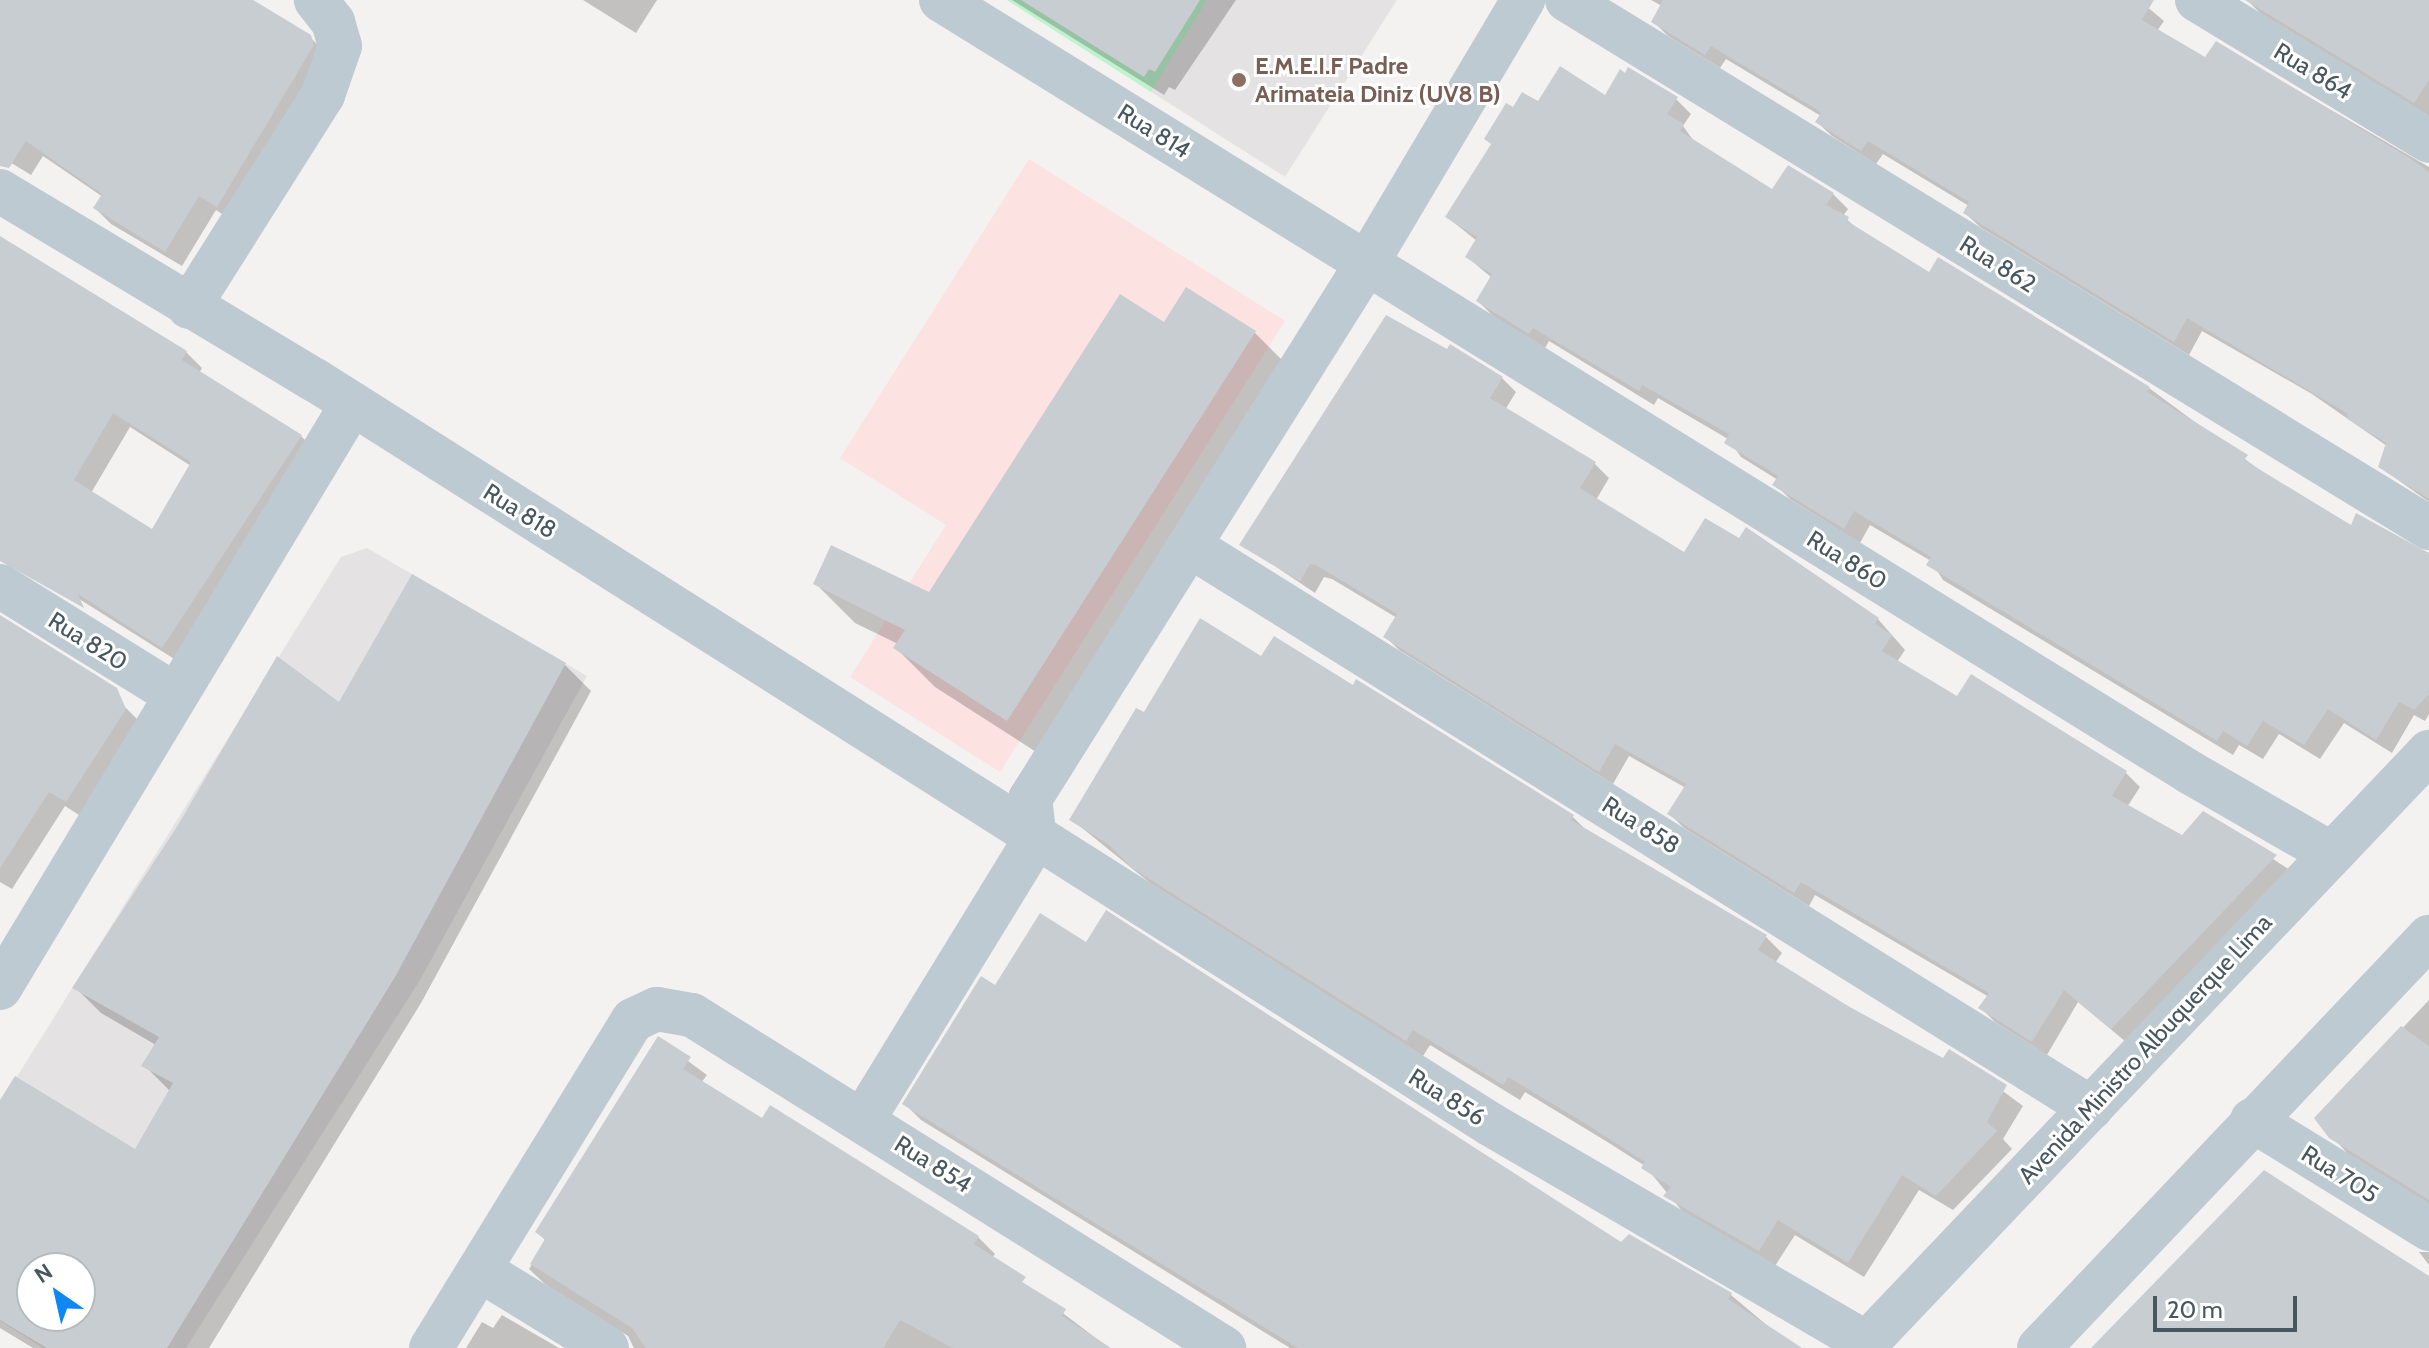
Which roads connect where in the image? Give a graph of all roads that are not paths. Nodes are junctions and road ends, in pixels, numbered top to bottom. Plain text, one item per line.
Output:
1 (316, 0) edge
2 (941, 0) edge
3 (1523, 0) edge
4 (1567, 0) edge
5 (2197, 0) edge
6 (2429, 141) edge
7 (0, 191) edge
8 (1367, 263) junction
9 (189, 307) junction
10 (352, 404) junction
11 (2429, 528) edge
12 (1190, 546) junction
13 (0, 586) edge
14 (176, 695) junction
15 (2429, 752) edge
16 (1035, 839) junction
17 (2330, 853) junction
18 (2429, 937) edge
19 (3, 977) edge
20 (2091, 1108) junction
21 (863, 1120) junction
22 (2252, 1120) junction
23 (2429, 1229) edge
24 (480, 1270) junction
25 (1864, 1345) edge
26 (431, 1348) edge
27 (607, 1348) edge
28 (1224, 1348) edge
29 (2039, 1348) edge

1 - 9 street
2 - 8 street, Rua 814
3 - 8 street
4 - 11 street, Rua 862
5 - 6 street, Rua 864
7 - 9 street, Rua 818
8 - 12 street
8 - 17 street, Rua 860
9 - 10 street, Rua 818
10 - 14 street
10 - 16 street, Rua 818
12 - 16 street
12 - 20 street, Rua 858
13 - 14 street, Rua 820
14 - 19 street
15 - 17 street, Avenida Ministro Albuquerque Lima
16 - 21 street
16 - 25 street, Rua 856
17 - 20 street, Avenida Ministro Albuquerque Lima
18 - 22 street
20 - 25 street, Avenida Ministro Albuquerque Lima
21 - 24 street, Rua 854
21 - 28 street, Rua 854
22 - 23 street, Rua 705
22 - 29 street
24 - 26 street
24 - 27 street

